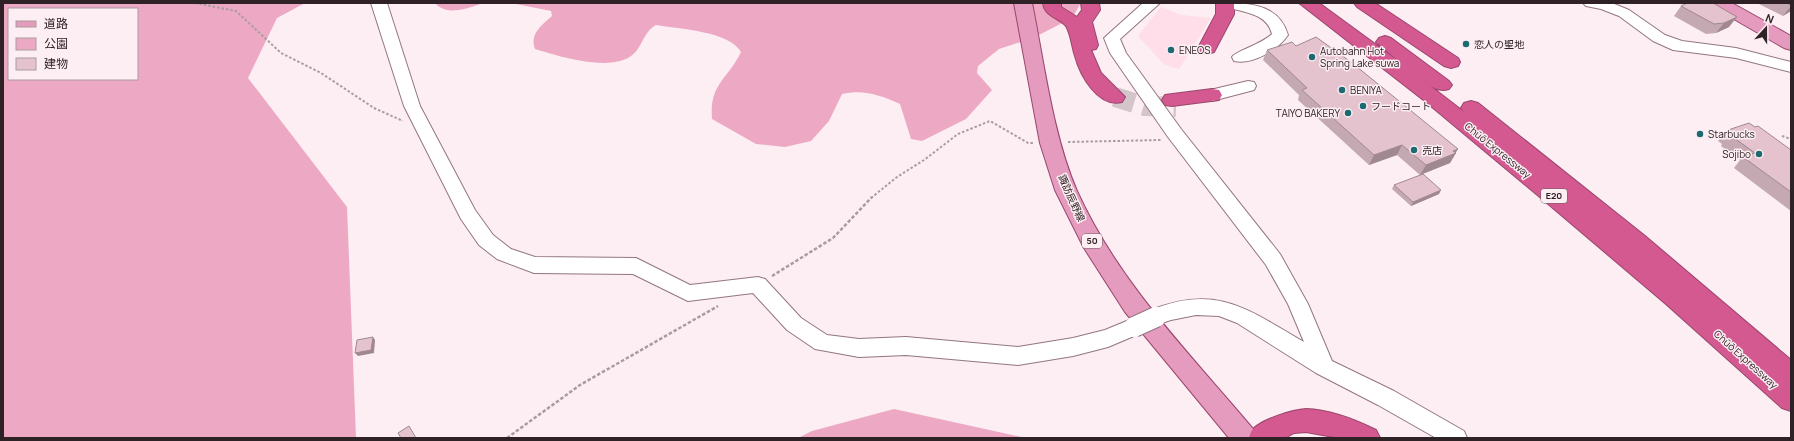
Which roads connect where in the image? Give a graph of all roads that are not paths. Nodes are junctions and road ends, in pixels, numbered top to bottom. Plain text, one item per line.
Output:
1 (379, 3) edge
2 (1023, 3) edge
3 (1152, 3) edge
4 (1308, 3) edge
5 (1333, 3) edge
6 (1363, 3) edge
7 (1591, 3) edge
8 (1719, 3) edge
9 (1230, 4) edge
10 (1089, 8) edge
11 (1057, 9) edge
12 (1791, 44) edge
13 (1207, 48) dead end
14 (1240, 57) dead end
15 (1451, 62) dead end
16 (1791, 66) edge
17 (1248, 86) dead end
18 (1212, 95) joint
19 (1174, 104) tunnel mouth
20 (1324, 367) junction
21 (1791, 375) edge
22 (1791, 400) edge
23 (1245, 438) edge
24 (1262, 438) edge
25 (1367, 438) edge
26 (1456, 438) edge

1 - 20 street, bridge
2 - 23 main road, 諏訪辰野線 / 50
3 - 20 street
4 - 22 highway, Chūō Expressway / E20
5 - 21 highway, Chūō Expressway / E20
6 - 15 highway
7 - 16 street
8 - 12 main road
9 - 13 highway
9 - 14 street
10 - 11 street
10 - 11 highway
17 - 18 street
18 - 19 highway
20 - 26 street
24 - 25 highway

